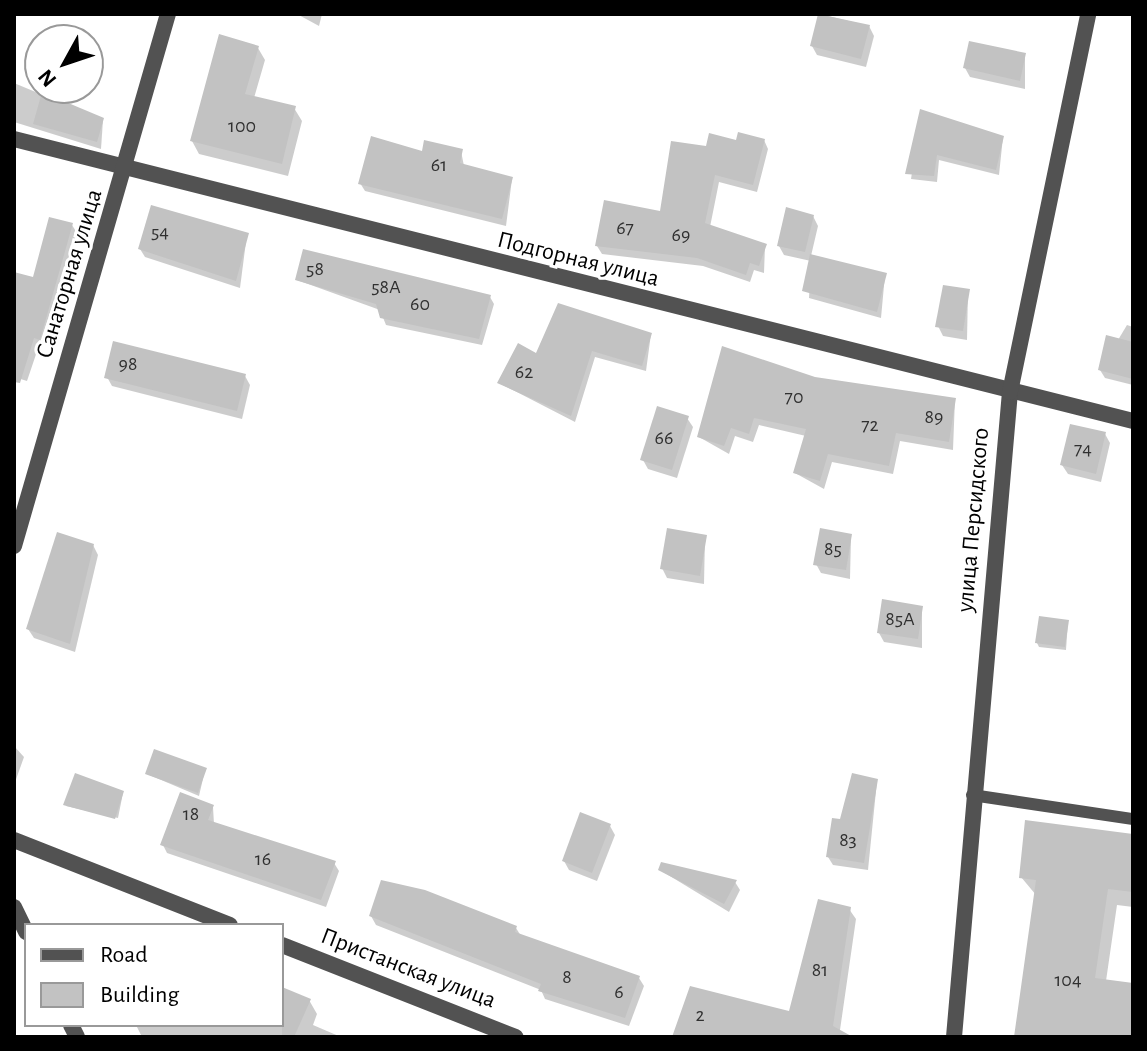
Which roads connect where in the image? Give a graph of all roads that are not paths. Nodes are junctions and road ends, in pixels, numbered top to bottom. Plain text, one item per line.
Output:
1 (168, 14) edge
2 (1088, 14) edge
3 (14, 139) edge
4 (126, 172) junction
5 (1010, 392) junction
6 (1133, 421) edge
7 (14, 546) edge
8 (972, 795) junction
9 (1133, 819) edge
10 (14, 840) edge
11 (14, 907) edge
12 (225, 923) edge
13 (24, 928) edge
14 (284, 946) edge
15 (516, 1037) edge
16 (954, 1037) edge

1 - 4 street, Санаторная улица
2 - 5 street, улица Персидского
3 - 4 street, Подгорная улица
4 - 5 street, Подгорная улица
4 - 7 street, Санаторная улица
5 - 6 street, Подгорная улица
5 - 8 street, улица Персидского
8 - 9 lane
8 - 16 street, улица Персидского
10 - 12 street
11 - 13 street
14 - 15 street, Пристанская улица

